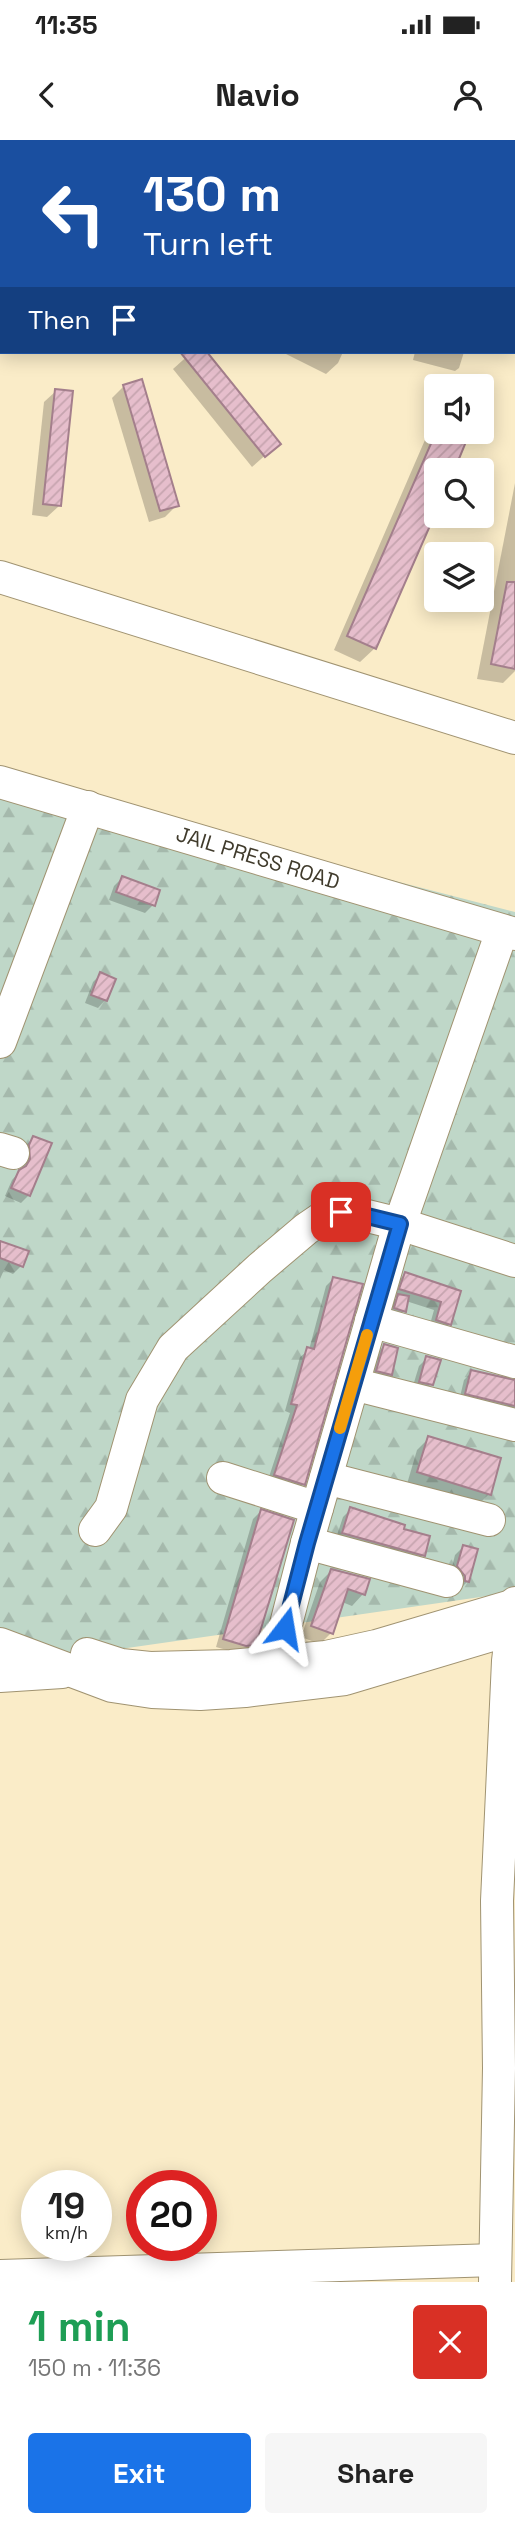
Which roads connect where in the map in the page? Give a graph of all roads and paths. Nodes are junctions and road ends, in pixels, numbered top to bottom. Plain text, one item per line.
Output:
1 (0, 577) edge
2 (515, 738) edge
3 (0, 782) edge
4 (88, 807) junction
5 (509, 933) edge
6 (0, 1042) edge
7 (400, 1224) junction
8 (515, 1261) edge
9 (372, 1321) junction
10 (515, 1362) edge
11 (353, 1384) junction
12 (515, 1425) edge
13 (223, 1478) dead end
14 (326, 1478) junction
15 (317, 1508) junction
16 (489, 1520) dead end
17 (94, 1530) dead end
18 (307, 1543) junction
19 (447, 1581) dead end
20 (514, 1614) edge
21 (0, 1622) edge
22 (285, 1628) dead end
23 (0, 1644) edge
24 (71, 1671) junction
25 (0, 1676) edge
26 (508, 1824) edge
27 (506, 1900) edge
28 (495, 2271) edge
29 (259, 2275) edge
30 (0, 2276) edge
31 (102, 2277) edge

1 - 2 street
3 - 4 street, JAIL PRESS ROAD
4 - 5 street, JAIL PRESS ROAD
4 - 6 street
5 - 7 street
7 - 8 street
7 - 9 street
7 - 17 street
9 - 10 street
9 - 11 street
11 - 12 street
11 - 14 street
13 - 15 street
14 - 15 street
14 - 16 street
15 - 18 street
18 - 19 street
18 - 22 street
20 - 21 street
20 - 24 street
20 - 26 street
23 - 24 street
24 - 25 street
26 - 27 street
27 - 28 street
28 - 29 street
29 - 31 street
30 - 31 street

